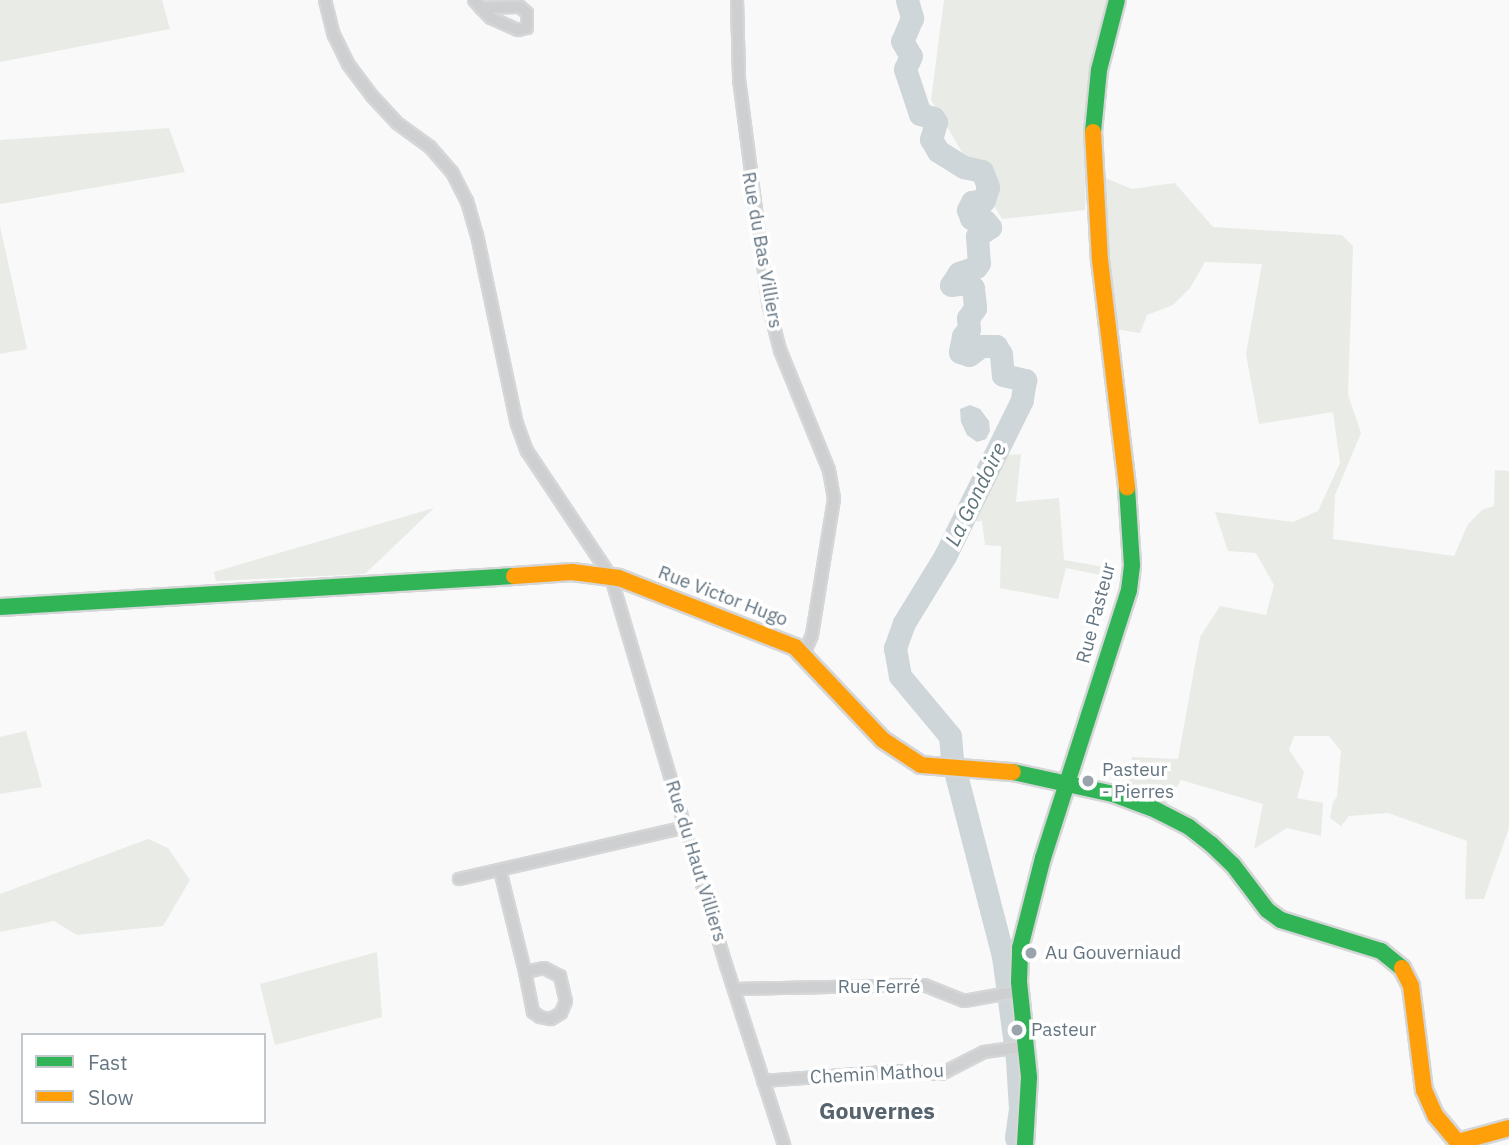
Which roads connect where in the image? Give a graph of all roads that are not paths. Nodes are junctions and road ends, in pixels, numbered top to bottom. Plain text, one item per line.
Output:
1 (325, 0) edge
2 (737, 0) edge
3 (1117, 0) edge
4 (611, 577) junction
5 (0, 607) edge
6 (804, 654) junction
7 (1066, 782) junction
8 (686, 827) junction
9 (500, 870) junction
10 (459, 879) dead end
11 (526, 972) junction
12 (734, 989) junction
13 (1012, 993) junction
14 (1019, 1047) junction
15 (764, 1082) junction
16 (1509, 1128) edge
17 (1458, 1144) edge
18 (783, 1145) edge
19 (1025, 1145) edge

1 - 4 street, Rue du Haut Villiers
2 - 6 street, Rue du Bas Villiers
3 - 7 street, Rue Pasteur
4 - 5 street, Rue Victor Hugo
4 - 6 street, Rue Victor Hugo
4 - 8 street, Rue du Haut Villiers
6 - 7 street, Rue Victor Hugo
7 - 13 street, Rue Pasteur
7 - 17 street, Rue Victor Hugo
8 - 9 street
8 - 12 street, Rue du Haut Villiers
9 - 10 street
9 - 11 street
11 - 11 street
12 - 13 street, Rue Ferré
12 - 15 street, Rue du Haut Villiers
13 - 14 street, Rue Pasteur
14 - 15 street, Chemin Mathou
14 - 19 street, Rue Pasteur
15 - 18 street, Rue du Haut Villiers
16 - 17 street

